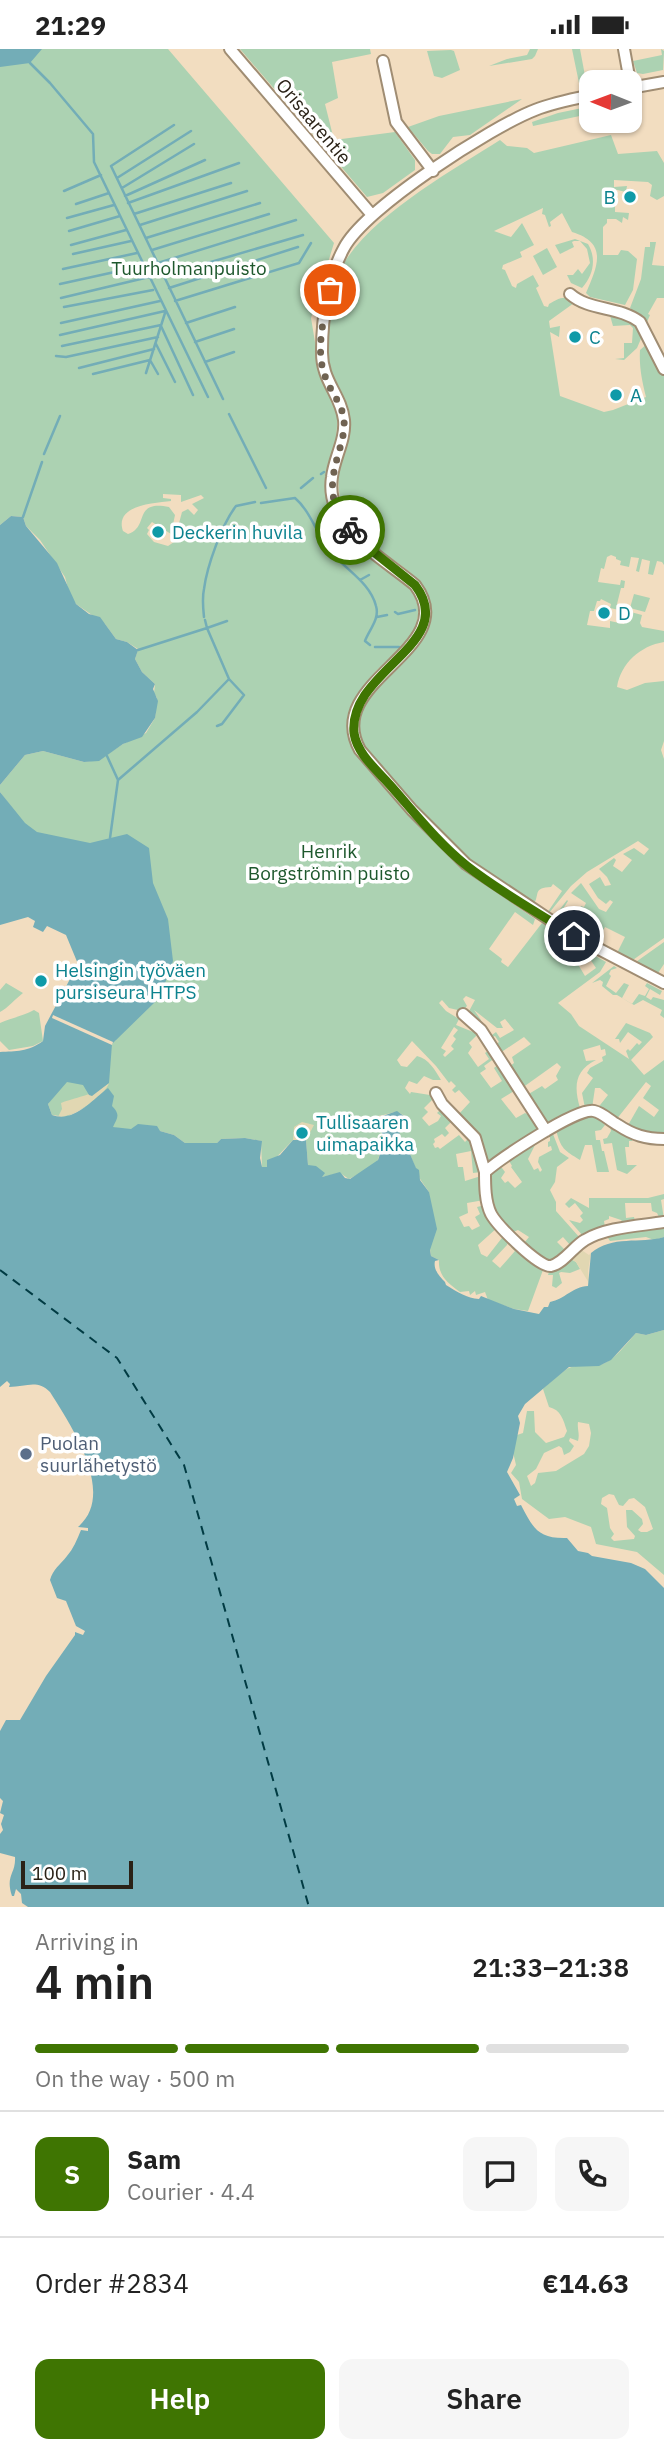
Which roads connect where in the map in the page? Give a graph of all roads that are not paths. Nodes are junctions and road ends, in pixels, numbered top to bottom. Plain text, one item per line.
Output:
1 (230, 49) edge
2 (624, 49) edge
3 (383, 61) dead end
4 (628, 70) edge
5 (664, 82) edge
6 (642, 86) edge
7 (579, 98) edge
8 (433, 171) junction
9 (372, 215) junction
10 (570, 294) dead end
11 (664, 369) edge
12 (664, 983) edge
13 (463, 1014) dead end
14 (436, 1093) dead end
15 (546, 1131) junction
16 (664, 1139) edge
17 (485, 1172) junction
18 (664, 1222) edge

1 - 9 street, Orisaarentie
2 - 4 street
3 - 8 street
5 - 6 street
7 - 8 street
8 - 9 street
9 - 12 street
10 - 11 street
13 - 15 street
14 - 17 street
15 - 16 street
15 - 17 street
17 - 18 street

